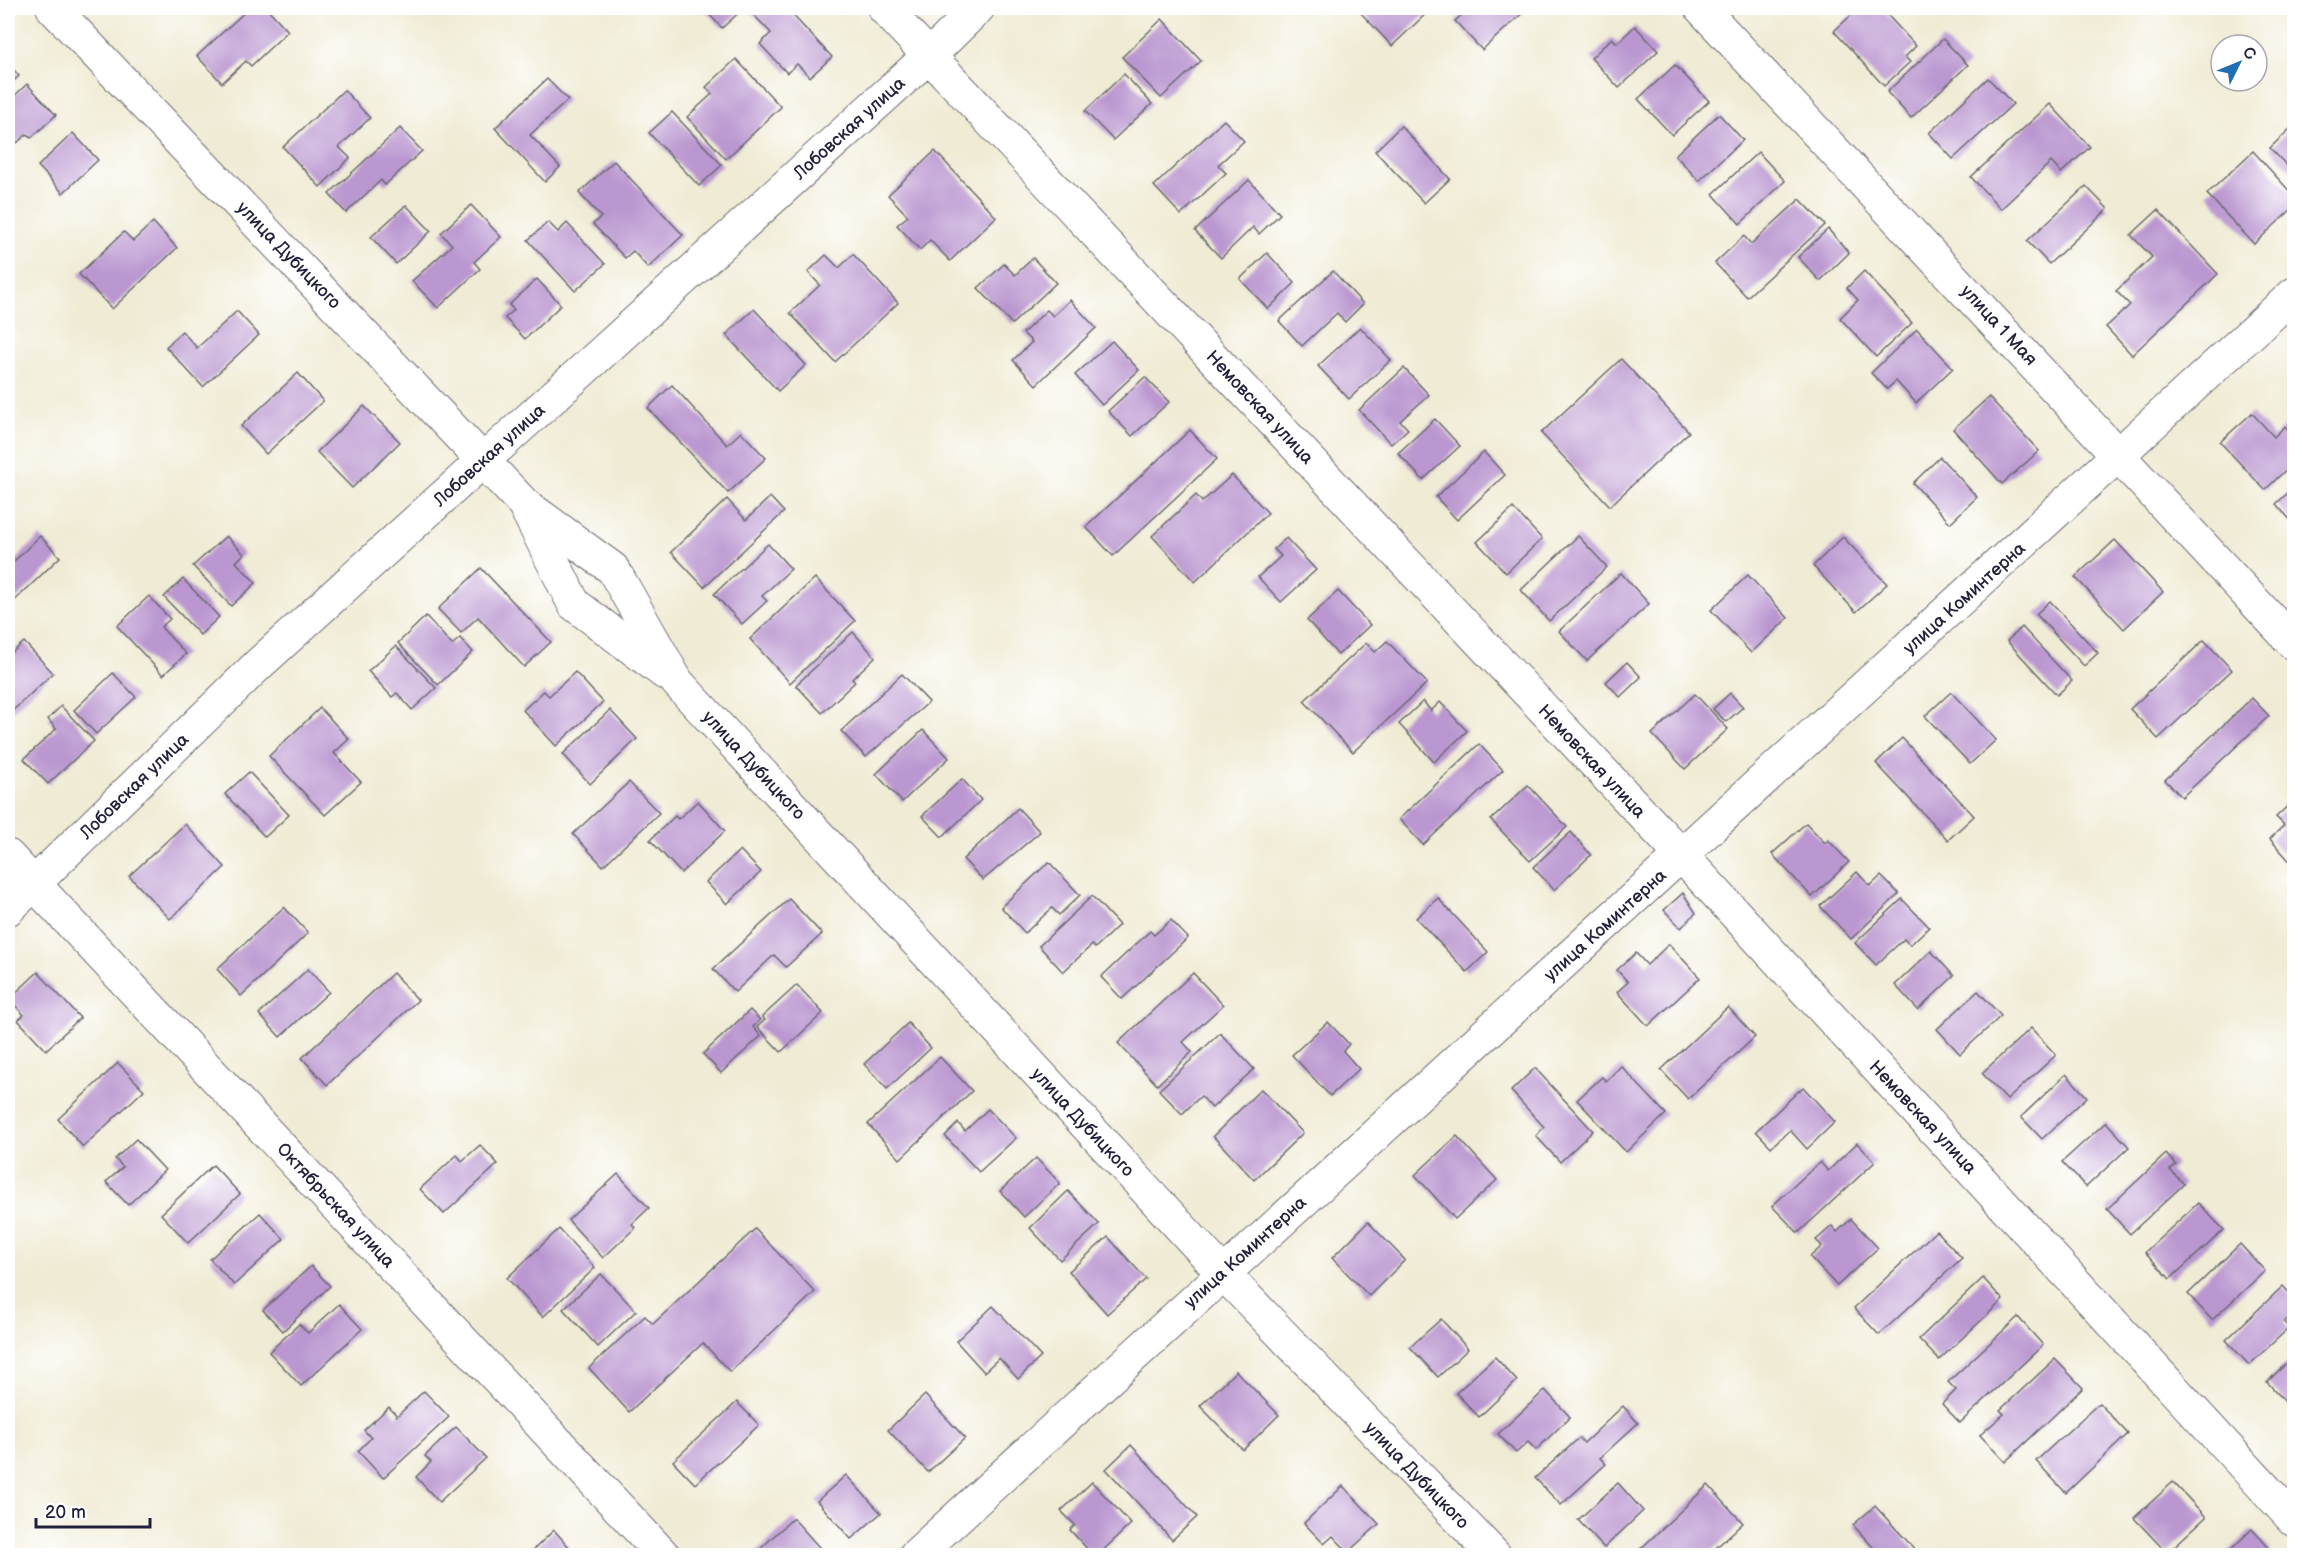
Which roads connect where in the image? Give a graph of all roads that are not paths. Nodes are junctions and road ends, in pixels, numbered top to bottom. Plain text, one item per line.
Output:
1 (53, 8) edge
2 (884, 8) edge
3 (978, 8) edge
4 (1701, 8) edge
5 (930, 55) junction
6 (2295, 294) edge
7 (2120, 455) junction
8 (484, 459) junction
9 (524, 504) junction
10 (2295, 644) edge
11 (677, 682) junction
12 (8, 856) edge
13 (1682, 856) junction
14 (35, 884) junction
15 (8, 909) edge
16 (1222, 1272) junction
17 (2295, 1520) edge
18 (664, 1556) edge
19 (915, 1556) edge
20 (1495, 1556) edge

1 - 8 street, улица Дубицкого
2 - 5 street, Немовская улица
3 - 5 street, Лобовская улица
4 - 7 street, улица 1 Мая
5 - 8 street, Лобовская улица
5 - 13 street, Немовская улица
6 - 7 street, улица Коминтерна
7 - 10 street, улица 1 Мая
7 - 13 street, улица Коминтерна
8 - 9 street, улица Дубицкого
8 - 14 street, Лобовская улица
9 - 11 street, улица Дубицкого
9 - 11 street, улица Дубицкого
11 - 16 street, улица Дубицкого
12 - 14 street, Октябрьская улица
13 - 16 street, улица Коминтерна
13 - 17 street, Немовская улица
14 - 15 street, Лобовская улица
14 - 18 street, Октябрьская улица
16 - 19 street, улица Коминтерна
16 - 20 street, улица Дубицкого

